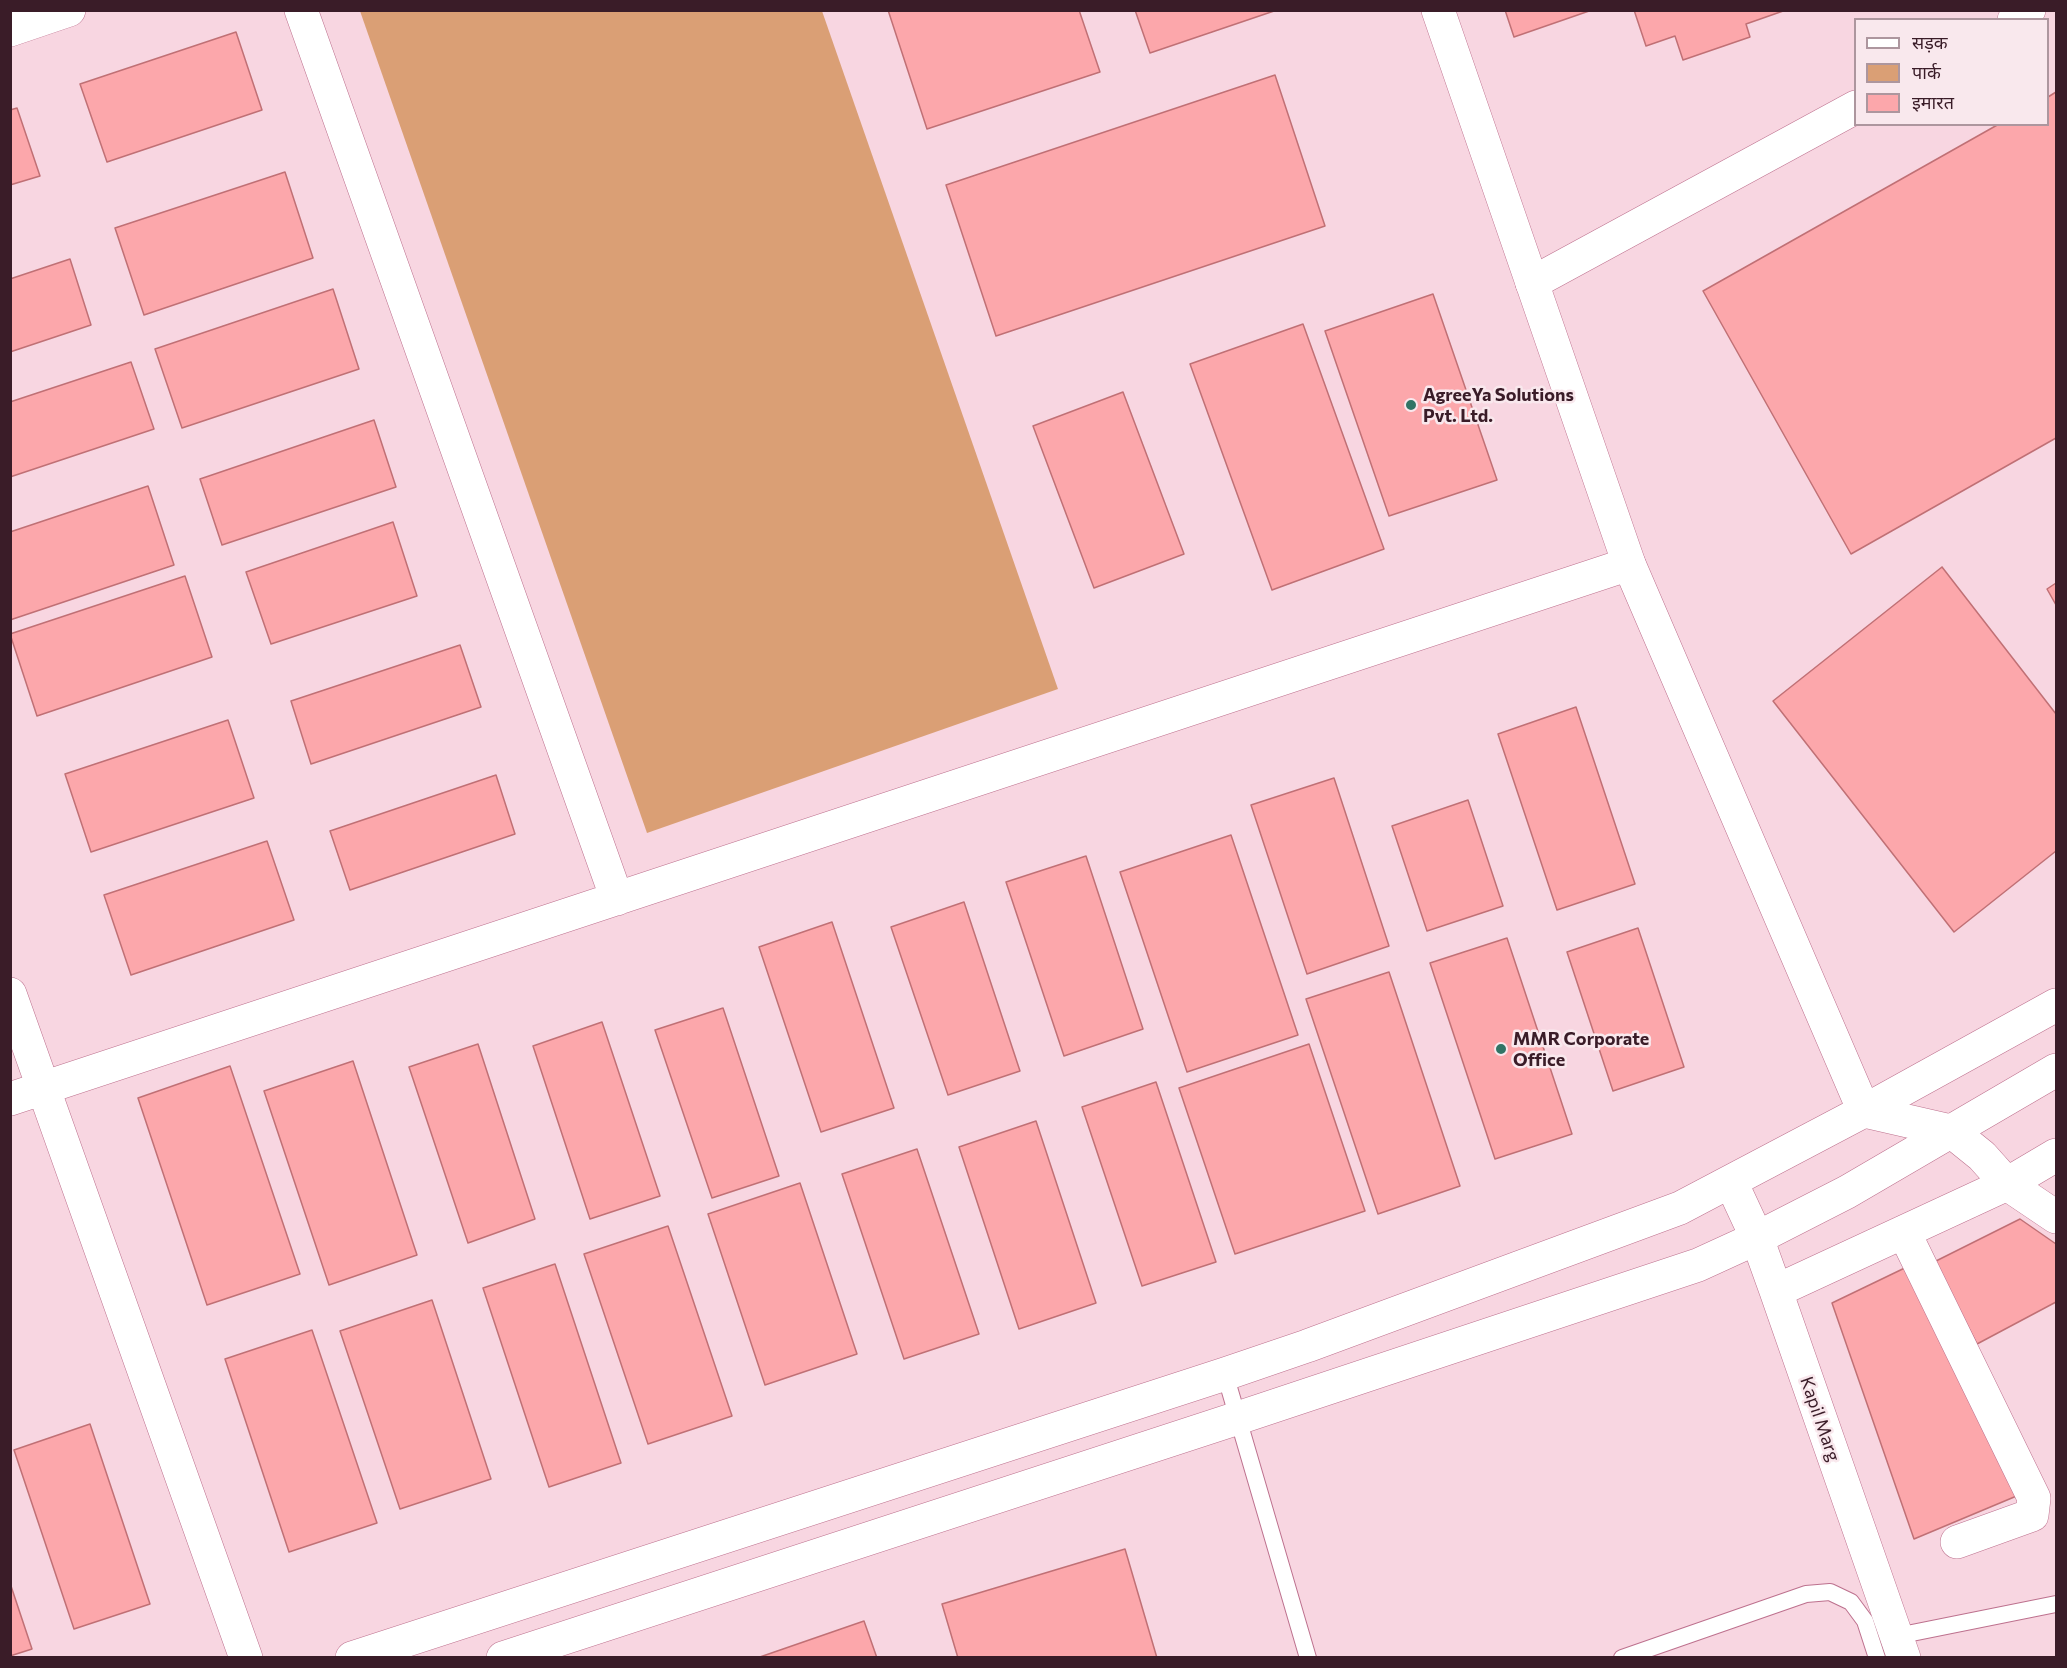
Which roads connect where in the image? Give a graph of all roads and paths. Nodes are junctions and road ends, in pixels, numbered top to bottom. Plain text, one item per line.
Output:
1 (69, 10) edge
2 (301, 10) edge
3 (1438, 10) edge
4 (10, 30) edge
5 (1854, 108) edge
6 (1532, 283) junction
7 (1629, 564) junction
8 (617, 899) junction
9 (10, 994) edge
10 (2056, 1005) edge
11 (2056, 1070) edge
12 (44, 1088) junction
13 (10, 1100) edge
14 (1864, 1111) junction
15 (1951, 1131) junction
16 (2056, 1155) edge
17 (1731, 1182) junction
18 (2007, 1184) junction
19 (2056, 1217) edge
20 (1904, 1232) junction
21 (1757, 1238) junction
22 (1776, 1291) junction
23 (1226, 1374) junction
24 (1238, 1418) junction
25 (1957, 1542) dead end
26 (2056, 1604) edge
27 (1892, 1650) edge
28 (246, 1658) edge
29 (352, 1658) edge
30 (503, 1658) edge
31 (1308, 1658) edge
32 (1622, 1658) edge

1 - 4 street
2 - 8 street
3 - 6 street
5 - 6 street
6 - 7 street
7 - 8 street
7 - 14 street
8 - 12 street
9 - 12 street
10 - 14 street
11 - 15 street
12 - 13 street
12 - 28 street
14 - 15 street
14 - 17 street
15 - 18 street
15 - 21 street
16 - 18 street
17 - 21 street, Kapil Marg
17 - 23 street
18 - 19 street
18 - 20 street
20 - 22 street
20 - 25 street
21 - 22 street, Kapil Marg
21 - 24 street
22 - 27 street, Kapil Marg
23 - 24 lane
23 - 29 street
24 - 30 street
24 - 31 lane
26 - 27 lane
27 - 32 lane

